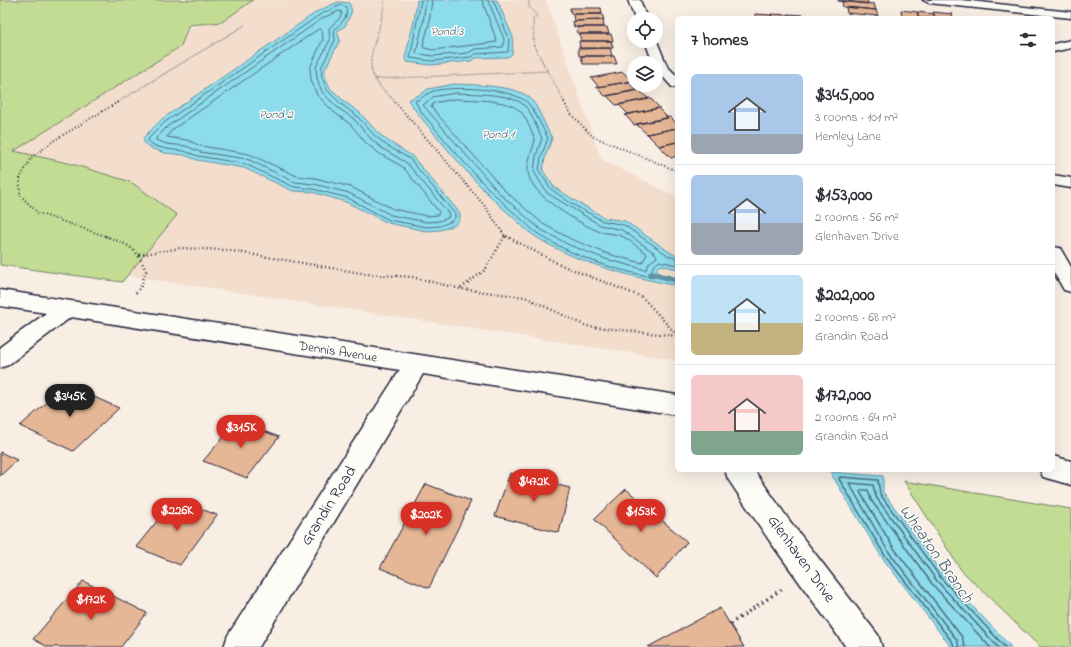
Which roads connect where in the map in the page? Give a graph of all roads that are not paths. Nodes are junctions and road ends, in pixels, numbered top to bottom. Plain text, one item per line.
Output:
1 (634, 0) edge
2 (929, 0) edge
3 (639, 12) edge
4 (1071, 15) edge
5 (1071, 44) edge
6 (654, 48) edge
7 (1055, 48) edge
8 (675, 82) edge
9 (1055, 180) edge
10 (1071, 183) edge
11 (1055, 258) edge
12 (1064, 282) edge
13 (0, 298) edge
14 (67, 309) junction
15 (0, 359) edge
16 (417, 364) junction
17 (675, 405) edge
18 (1055, 459) edge
19 (1071, 459) edge
20 (1055, 469) edge
21 (739, 472) edge
22 (1071, 474) edge
23 (240, 647) edge
24 (866, 647) edge

1 - 3 street
2 - 4 street
5 - 7 street
6 - 8 street
9 - 10 street
11 - 12 street
13 - 14 street, Dennis Avenue
14 - 15 street
14 - 16 street, Dennis Avenue
16 - 17 street, Dennis Avenue
16 - 23 street, Grandin Road
18 - 19 street
20 - 22 street
21 - 24 street, Glenhaven Drive

